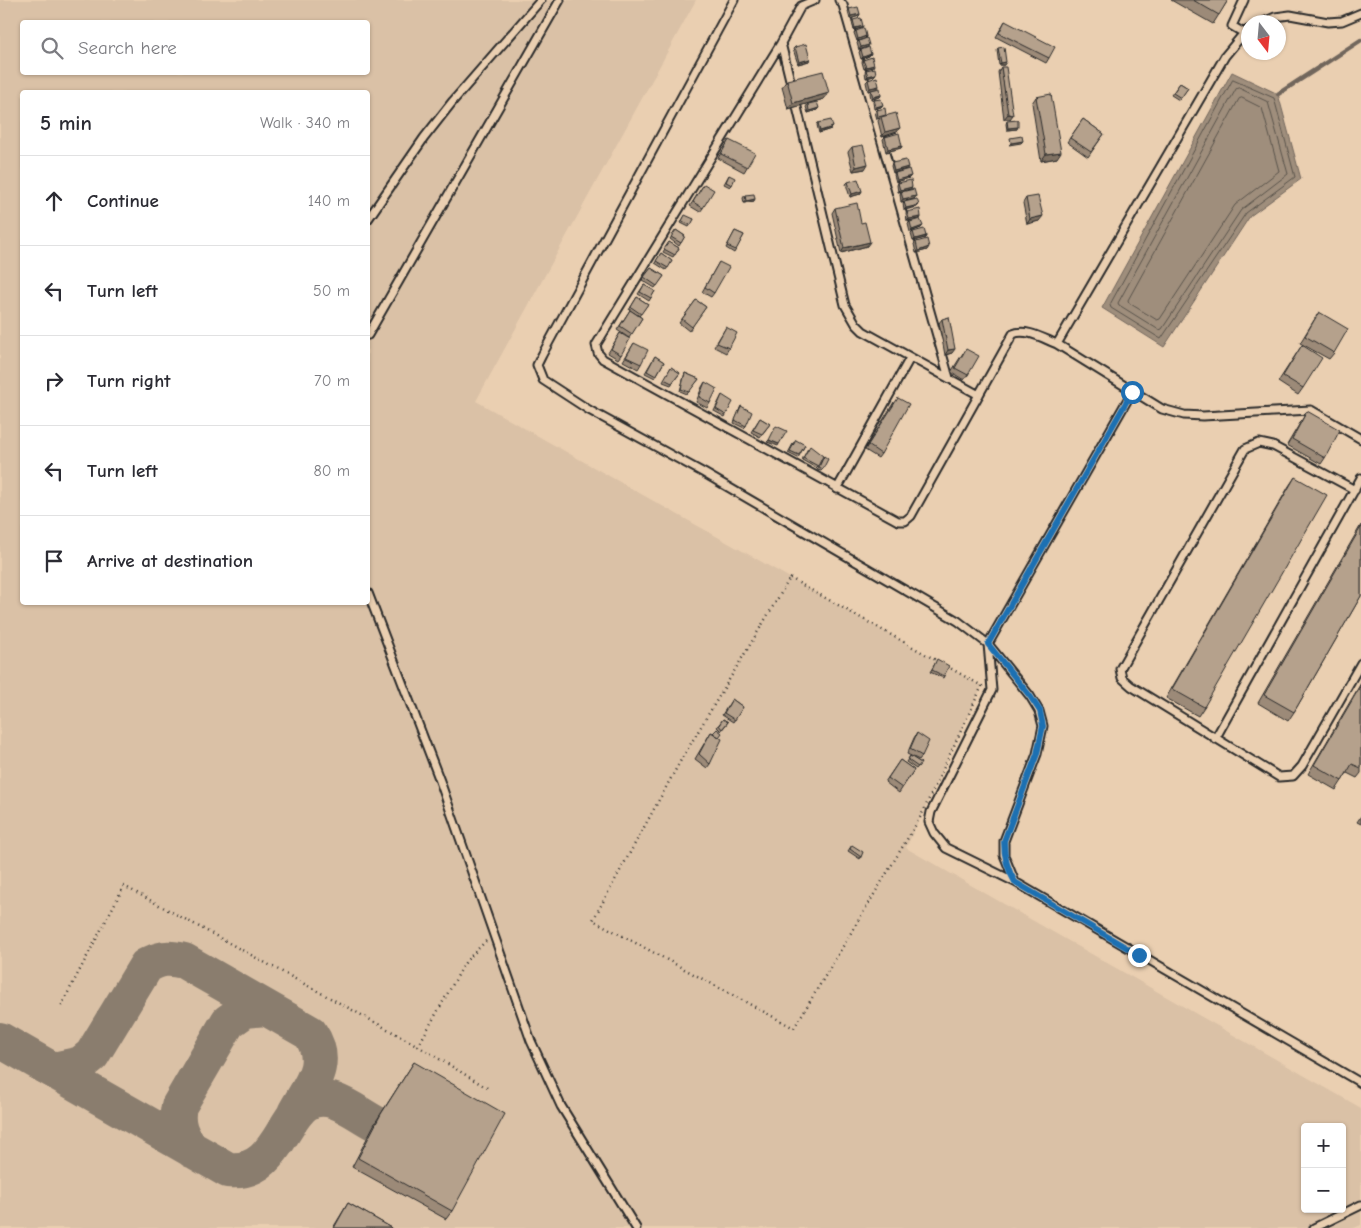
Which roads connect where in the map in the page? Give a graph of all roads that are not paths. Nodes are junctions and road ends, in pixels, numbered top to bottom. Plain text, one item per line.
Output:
1 (541, 0) edge
2 (560, 0) edge
3 (734, 0) edge
4 (815, 0) edge
5 (839, 0) edge
6 (1244, 0) edge
7 (1361, 13) edge
8 (1286, 16) edge
9 (1241, 29) edge
10 (1241, 37) edge
11 (781, 43) junction
12 (370, 216) edge
13 (370, 332) edge
14 (1057, 344) junction
15 (910, 358) junction
16 (949, 378) junction
17 (1132, 392) junction
18 (980, 395) junction
19 (1361, 439) edge
20 (1361, 478) edge
21 (837, 489) junction
22 (1355, 490) junction
23 (370, 598) edge
24 (988, 644) junction
25 (1361, 663) edge
26 (1215, 739) junction
27 (1015, 882) junction
28 (1361, 1083) edge
29 (1361, 1205) edge
30 (636, 1228) edge
31 (1314, 1228) edge

1 - 12 lane
2 - 13 lane
3 - 24 lane
4 - 11 lane
5 - 16 lane
6 - 9 lane
7 - 8 lane
10 - 14 lane
11 - 15 lane
11 - 21 lane
14 - 17 lane
14 - 18 lane
15 - 16 lane
15 - 21 lane
16 - 18 lane
17 - 19 lane
17 - 24 lane
18 - 21 lane
20 - 22 lane
22 - 26 lane
22 - 26 lane
23 - 30 lane
24 - 27 lane
24 - 27 lane
25 - 26 lane
27 - 28 lane
29 - 31 lane

